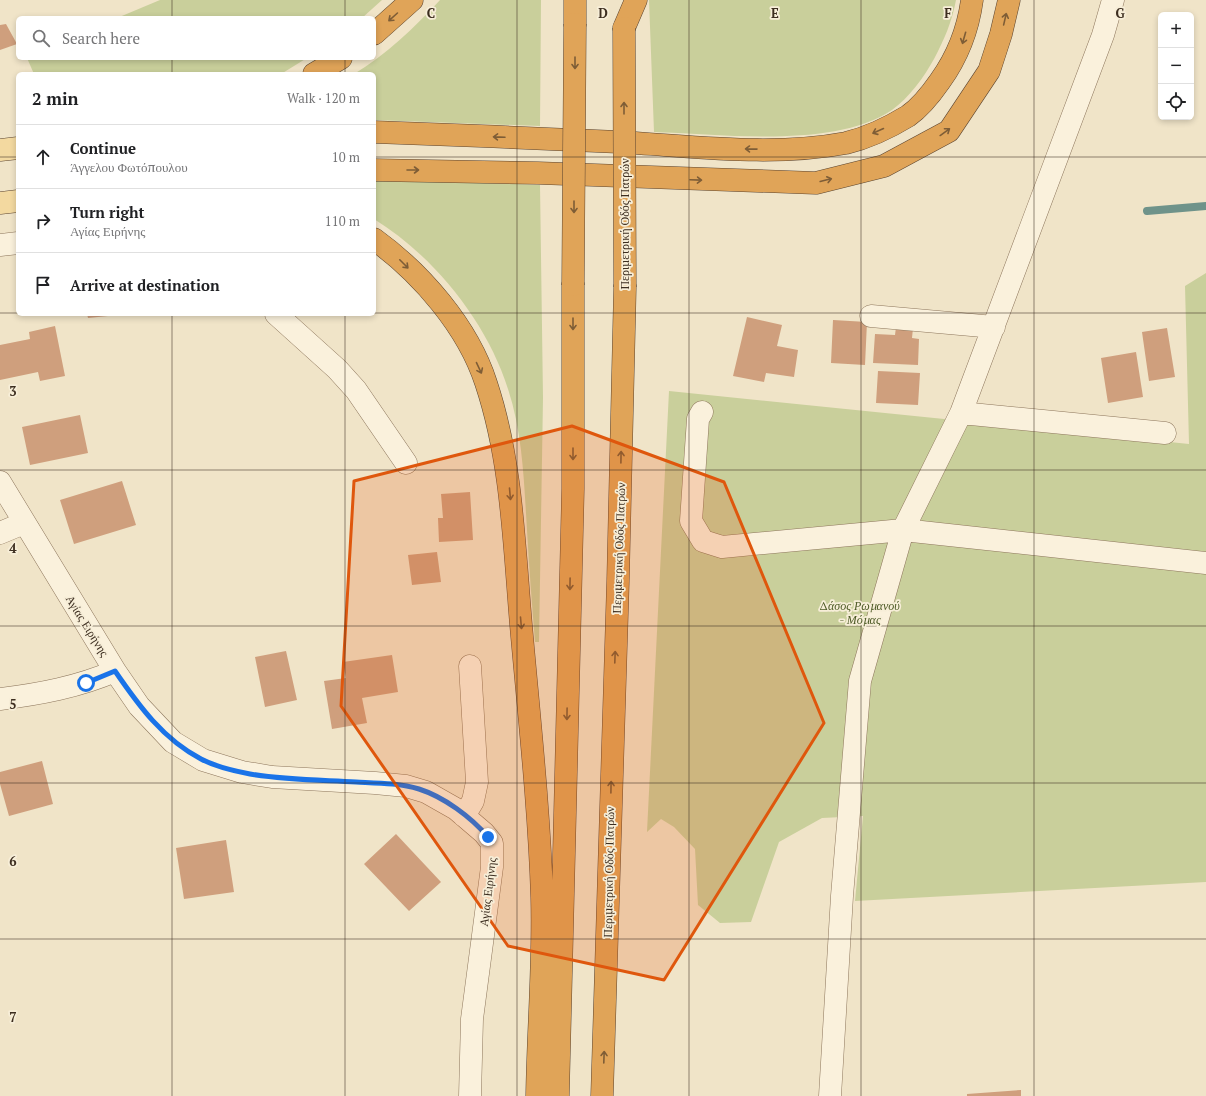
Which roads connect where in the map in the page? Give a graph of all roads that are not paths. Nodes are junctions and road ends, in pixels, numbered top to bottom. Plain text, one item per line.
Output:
1 (412, 0) edge
2 (575, 0) edge
3 (624, 0) edge
4 (636, 0) edge
5 (972, 0) edge
6 (1009, 0) edge
7 (1113, 0) edge
8 (624, 28) junction
9 (376, 32) edge
10 (338, 60) edge
11 (317, 72) edge
12 (376, 132) edge
13 (16, 148) edge
14 (0, 150) edge
15 (376, 170) edge
16 (16, 201) edge
17 (0, 203) edge
18 (376, 240) edge
19 (16, 243) edge
20 (0, 245) edge
21 (278, 316) edge
22 (870, 316) dead end
23 (994, 327) junction
24 (702, 412) dead end
25 (961, 413) junction
26 (1165, 433) dead end
27 (406, 463) dead end
28 (0, 482) edge
29 (24, 523) junction
30 (903, 530) junction
31 (0, 533) edge
32 (1206, 563) edge
33 (470, 666) dead end
34 (115, 671) junction
35 (0, 699) edge
36 (464, 816) junction
37 (470, 1096) edge
38 (537, 1096) edge
39 (558, 1096) edge
40 (602, 1096) edge
41 (830, 1096) edge

1 -> 9 highway
2 -> 39 highway, bridge
3 - 8 highway, Περιμετρική Οδός Πατρών
4 - 8 highway
5 -> 12 highway
15 -> 6 highway
7 - 23 street
40 -> 8 highway, Περιμετρική Οδός Πατρών, bridge
10 - 11 highway
13 - 14 main road
16 - 17 main road
18 -> 38 highway
19 - 20 street
21 - 27 street
22 - 23 street
23 - 25 street
24 - 30 street
25 - 26 street
25 - 30 street
28 - 29 street, Αγίας Ειρήνης
29 - 31 street
29 - 34 street, Αγίας Ειρήνης
30 - 32 street
30 - 41 street
33 - 36 street
34 - 35 street
34 - 36 street, Αγίας Ειρήνης
36 - 37 street, Αγίας Ειρήνης

